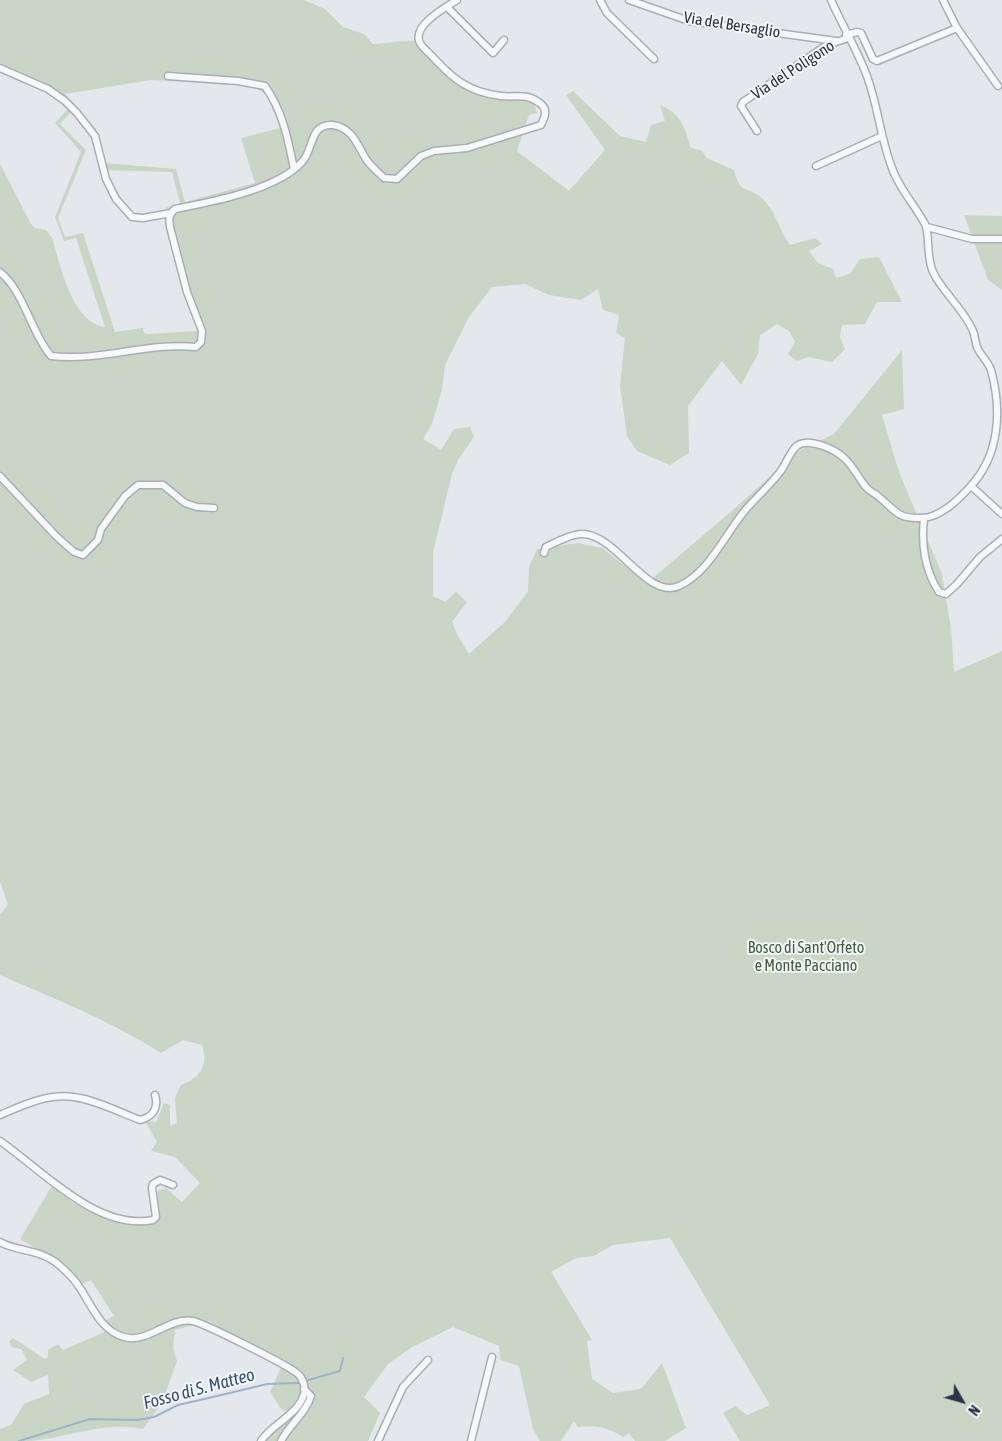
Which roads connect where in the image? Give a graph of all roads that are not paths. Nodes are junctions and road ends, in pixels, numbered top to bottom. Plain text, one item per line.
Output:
1 (457, 0) edge
2 (600, 0) edge
3 (629, 0) edge
4 (831, 0) edge
5 (943, 0) edge
6 (446, 7) junction
7 (957, 28) junction
8 (847, 37) junction
9 (504, 40) dead end
10 (836, 40) junction
11 (654, 59) dead end
12 (0, 68) edge
13 (168, 76) dead end
14 (998, 86) dead end
15 (757, 130) dead end
16 (882, 136) junction
17 (816, 166) dead end
18 (294, 169) junction
19 (171, 213) junction
20 (927, 227) junction
21 (1002, 239) edge
22 (0, 272) edge
23 (0, 476) edge
24 (971, 486) junction
25 (214, 508) dead end
26 (1002, 514) edge
27 (924, 518) junction
28 (1002, 539) edge
29 (544, 553) dead end
30 (155, 1095) dead end
31 (0, 1115) edge
32 (0, 1141) edge
33 (173, 1185) dead end
34 (0, 1242) edge
35 (492, 1357) dead end
36 (428, 1360) dead end
37 (304, 1389) junction
38 (261, 1441) edge
39 (281, 1441) edge
40 (378, 1441) edge
41 (471, 1441) edge

1 - 6 street
2 - 11 street
3 - 10 street, Via del Bersaglio
4 - 8 street
5 - 7 street
6 - 9 street
6 - 18 street
7 - 8 street
7 - 14 street
8 - 10 street, Via del Poligono
8 - 16 street
10 - 15 street, Via del Poligono
12 - 19 street
13 - 18 street
16 - 17 street
16 - 20 street
18 - 19 street
19 - 22 street
20 - 21 street
20 - 24 street
23 - 25 street
24 - 26 street
24 - 27 street
27 - 28 street
27 - 29 street
30 - 31 street
32 - 33 street
34 - 37 street
35 - 41 street
36 - 40 street
37 - 38 street
37 - 39 street

